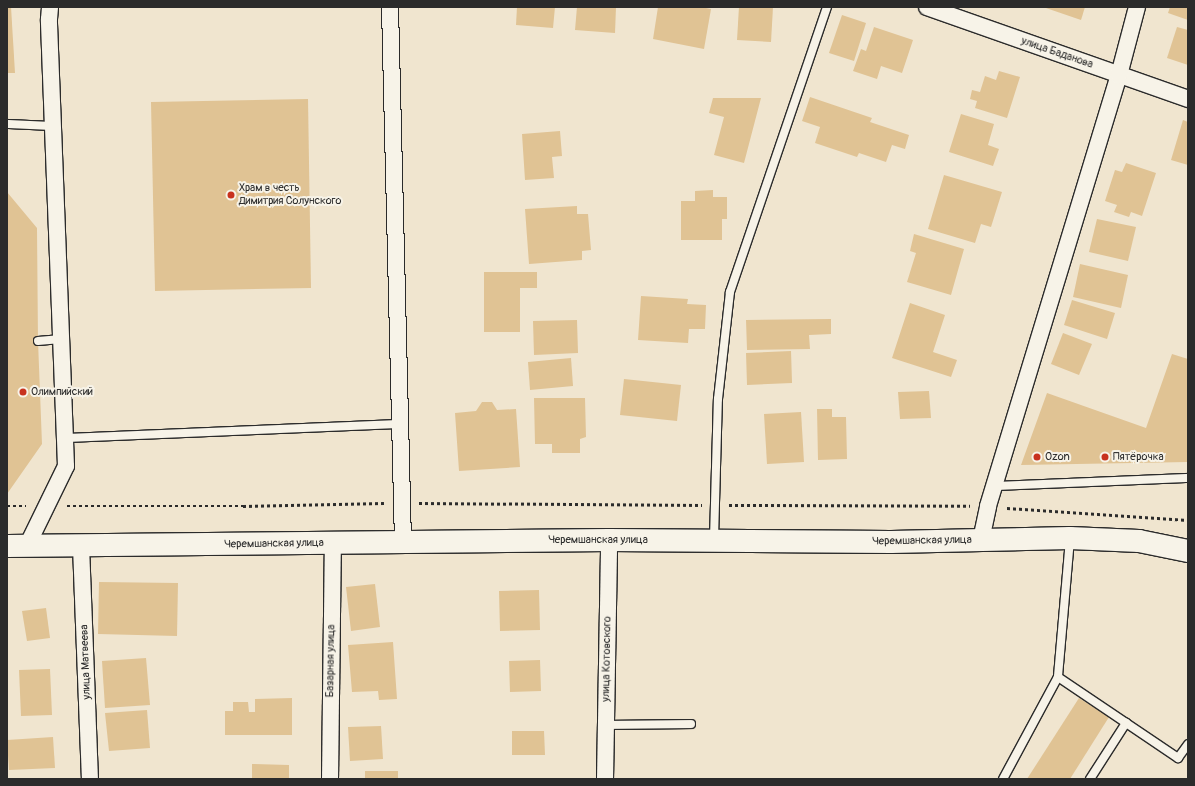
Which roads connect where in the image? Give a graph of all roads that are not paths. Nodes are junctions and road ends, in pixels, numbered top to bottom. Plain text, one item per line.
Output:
1 (50, 7) edge
2 (390, 7) edge
3 (827, 7) edge
4 (927, 7) edge
5 (1137, 7) edge
6 (1119, 75) junction
7 (1188, 99) edge
8 (7, 124) edge
9 (53, 126) junction
10 (61, 339) junction
11 (38, 341) dead end
12 (400, 424) junction
13 (65, 438) junction
14 (1188, 478) edge
15 (994, 486) junction
16 (1070, 538) junction
17 (609, 540) junction
18 (714, 540) junction
19 (981, 540) junction
20 (403, 542) junction
21 (333, 543) junction
22 (17, 546) edge
23 (81, 546) junction
24 (1188, 551) edge
25 (1058, 677) junction
26 (1126, 723) junction
27 (691, 724) dead end
28 (606, 725) junction
29 (1188, 744) edge
30 (90, 779) edge
31 (330, 779) edge
32 (605, 779) edge
33 (1003, 779) edge
34 (1090, 779) edge

1 - 9 street
2 - 12 street
3 - 18 lane
4 - 6 street, улица Баданова
5 - 6 street
6 - 7 street, улица Баданова
6 - 15 street
8 - 9 lane
9 - 10 street
10 - 11 lane
10 - 13 street
12 - 13 lane
12 - 20 street
13 - 22 street
14 - 15 lane
15 - 19 street
16 - 19 main road, Черемшанская улица
16 - 24 main road, Черемшанская улица
16 - 25 lane
17 - 18 main road, Черемшанская улица
17 - 20 main road, Черемшанская улица
17 - 28 street, улица Котовского
18 - 19 main road, Черемшанская улица
20 - 21 main road, Черемшанская улица
21 - 23 main road, Черемшанская улица
21 - 31 street, Базарная улица
22 - 23 main road, Черемшанская улица
23 - 30 street, улица Матвеева
25 - 26 lane
25 - 33 lane
26 - 29 lane
26 - 34 lane
27 - 28 lane
28 - 32 street, улица Котовского

